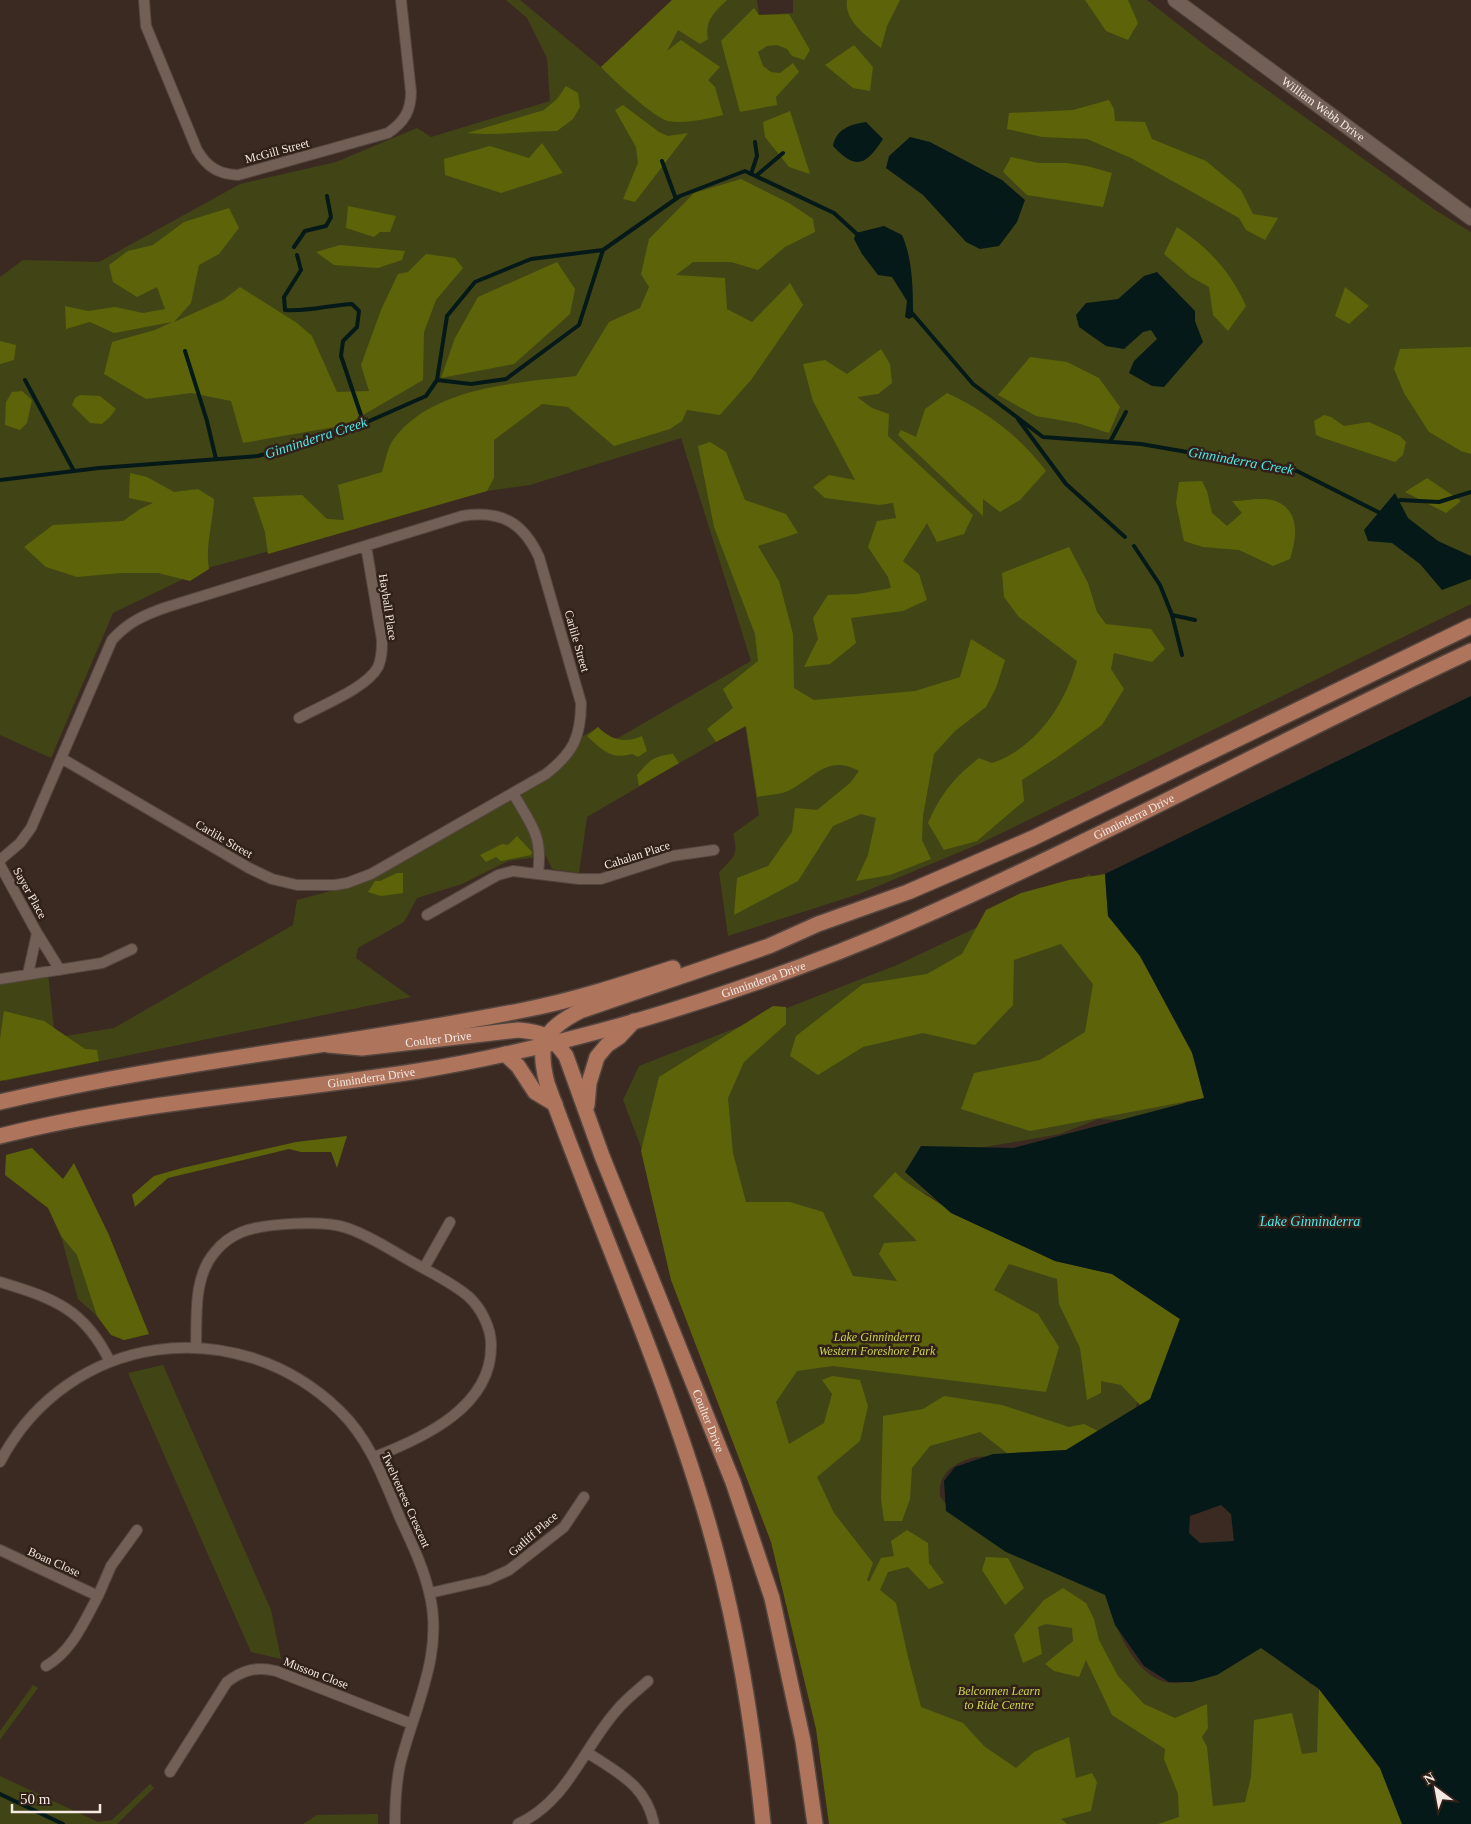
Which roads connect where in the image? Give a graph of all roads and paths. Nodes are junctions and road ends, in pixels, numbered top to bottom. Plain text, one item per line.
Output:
1 (144, 0) edge
2 (401, 0) edge
3 (1175, 0) edge
4 (1471, 218) edge
5 (366, 546) junction
6 (1471, 626) edge
7 (1471, 651) edge
8 (299, 718) dead end
9 (61, 758) junction
10 (514, 793) junction
11 (714, 850) dead end
12 (0, 860) edge
13 (0, 865) edge
14 (538, 873) junction
15 (427, 915) dead end
16 (818, 924) junction
17 (37, 933) junction
18 (132, 949) dead end
19 (60, 970) junction
20 (28, 974) junction
21 (0, 978) edge
22 (634, 1021) junction
23 (550, 1038) junction
24 (328, 1045) junction
25 (505, 1054) junction
26 (0, 1102) edge
27 (555, 1104) junction
28 (587, 1112) junction
29 (0, 1136) edge
30 (450, 1222) dead end
31 (424, 1268) junction
32 (0, 1282) edge
33 (196, 1347) junction
34 (110, 1362) junction
35 (3, 1449) edge
36 (374, 1457) junction
37 (0, 1462) edge
38 (584, 1496) dead end
39 (137, 1530) dead end
40 (0, 1550) edge
41 (430, 1593) junction
42 (98, 1596) junction
43 (46, 1666) dead end
44 (648, 1681) dead end
45 (412, 1724) junction
46 (588, 1753) junction
47 (170, 1772) dead end
48 (395, 1824) edge
49 (518, 1824) edge
50 (654, 1824) edge
51 (763, 1824) edge
52 (815, 1824) edge

1 - 2 street, McGill Street
3 - 4 main road, William Webb Drive
5 - 8 street, Hayball Place
5 - 9 street, Carlile Street
5 - 10 street, Carlile Street
6 - 16 main road, Ginninderra Drive
7 - 22 main road, Ginninderra Drive
9 - 10 street, Carlile Street
9 - 12 street, Carlile Street
10 - 14 street
11 - 14 street, Cahalan Place
13 - 17 street, Sayer Place
14 - 15 street, Cahalan Place
16 - 23 main road, Ginninderra Drive
16 - 24 main road, Ginninderra Drive
17 - 19 street, Sayer Place
17 - 20 street, Sayer Place
18 - 19 street
19 - 20 street
20 - 21 street
22 - 23 main road, Ginninderra Drive
22 - 28 main road
23 - 24 main road, Coulter Drive
23 - 25 main road, Ginninderra Drive
23 - 27 main road
23 - 28 main road, Coulter Drive
24 - 26 main road, Ginninderra Drive
25 - 27 main road
25 - 29 main road, Ginninderra Drive
27 - 51 main road
28 - 52 main road, Coulter Drive
30 - 31 street
31 - 33 street
31 - 36 street
32 - 34 street
33 - 34 street, Twelvetrees Crescent
33 - 36 street, Twelvetrees Crescent
34 - 35 street, Twelvetrees Crescent
35 - 37 street, Twelvetrees Crescent
36 - 41 street, Twelvetrees Crescent
38 - 41 street, Gatliff Place
39 - 42 street
40 - 42 street, Boan Close
41 - 45 street, Twelvetrees Crescent
42 - 43 street
44 - 46 street
45 - 47 street, Musson Close
45 - 48 street, Twelvetrees Crescent
46 - 49 street
46 - 50 street

